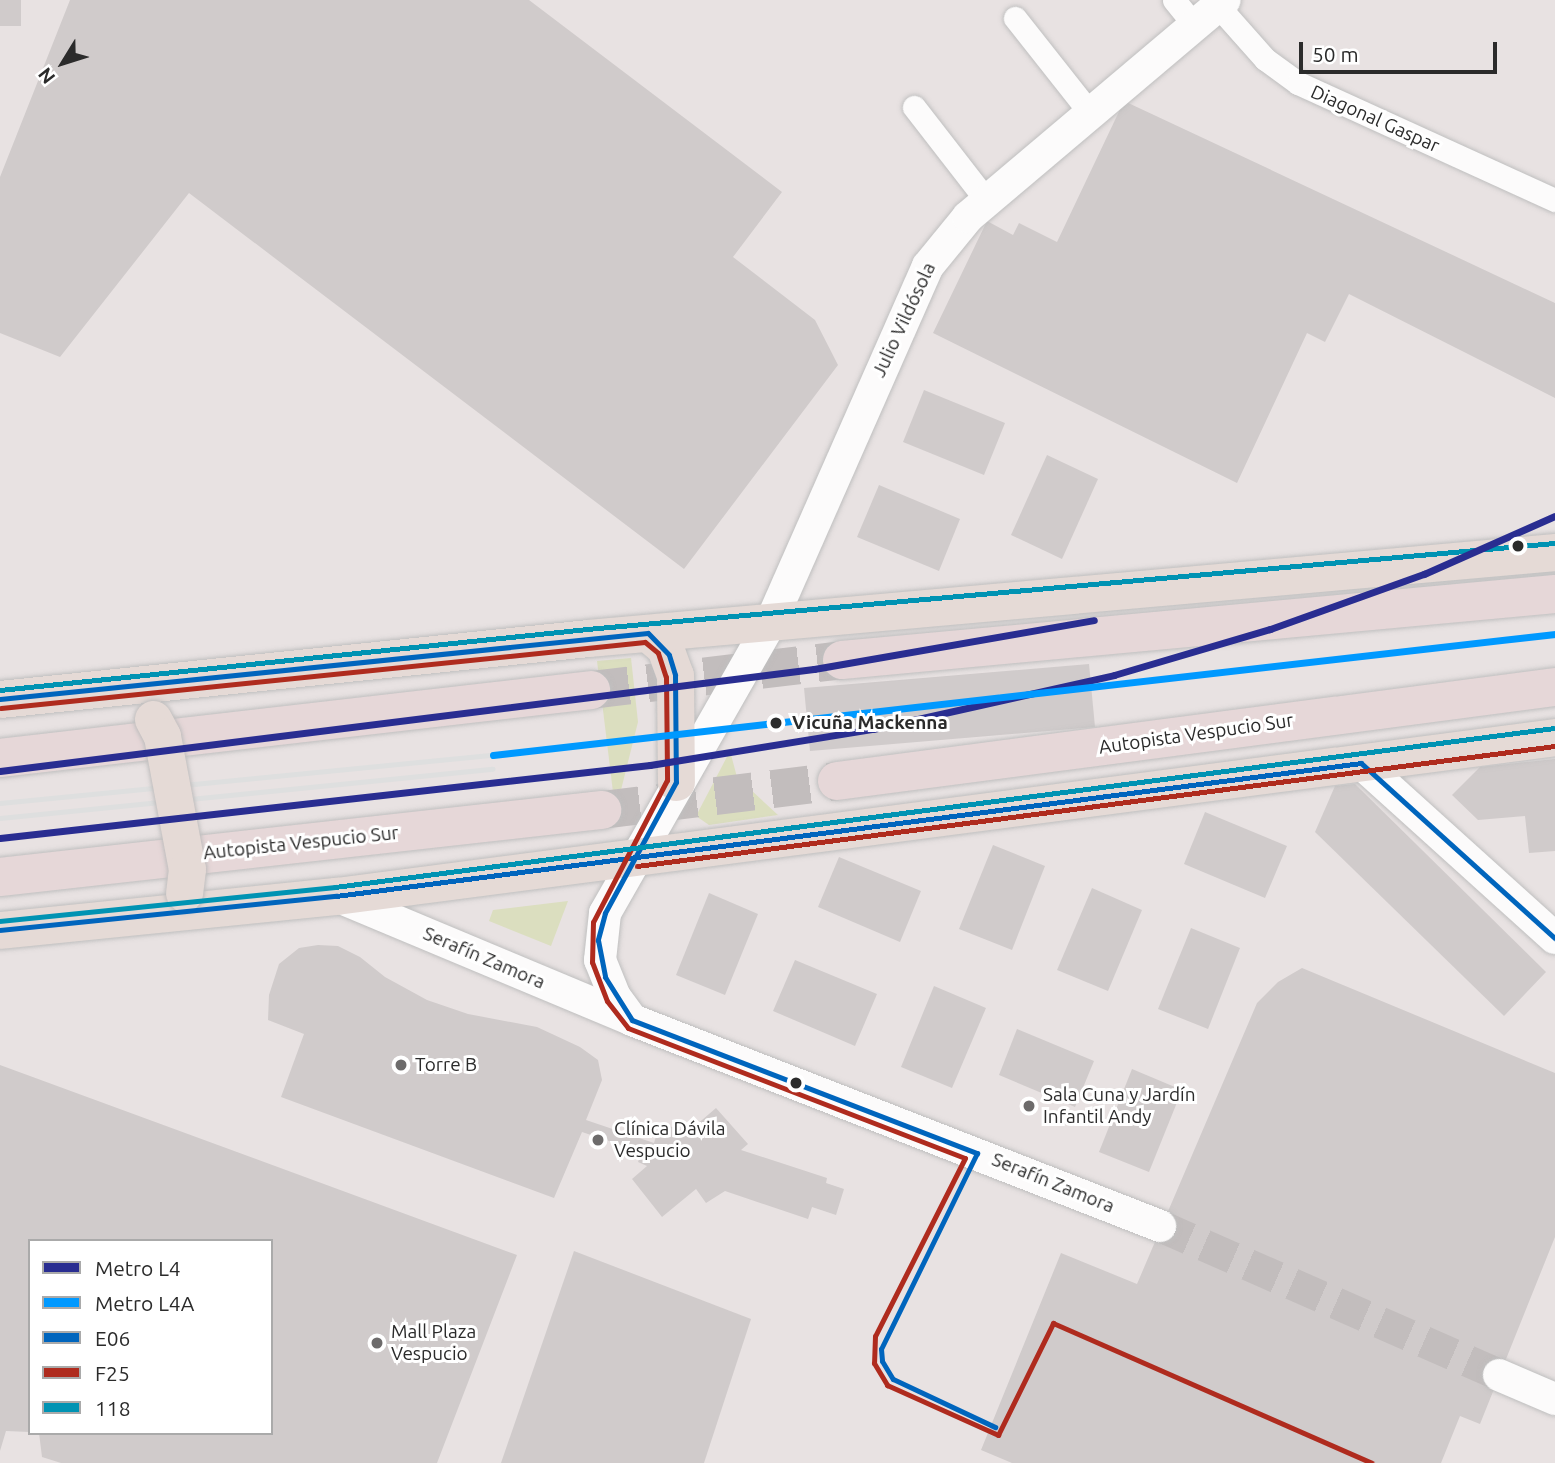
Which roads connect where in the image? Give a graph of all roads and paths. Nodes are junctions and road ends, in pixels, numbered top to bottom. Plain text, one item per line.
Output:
1 (1174, 0) edge
2 (1212, 10) edge
3 (1015, 18) dead end
4 (914, 107) dead end
5 (1090, 113) junction
6 (1555, 200) edge
7 (987, 201) junction
8 (1555, 552) edge
9 (1555, 594) edge
10 (770, 624) junction
11 (648, 633) junction
12 (842, 660) tunnel mouth
13 (113, 686) junction
14 (1555, 687) edge
15 (591, 690) tunnel mouth
16 (0, 699) edge
17 (1555, 737) edge
18 (0, 758) edge
19 (1361, 763) junction
20 (837, 781) tunnel mouth
21 (676, 782) junction
22 (602, 810) tunnel mouth
23 (636, 857) junction
24 (0, 877) edge
25 (336, 896) junction
26 (181, 904) junction
27 (0, 930) edge
28 (1555, 938) edge
29 (632, 1020) junction
30 (1160, 1226) tunnel mouth
31 (1499, 1375) tunnel mouth
32 (1555, 1399) edge

1 - 2 street, Diagonal Gaspar
2 - 5 street, Julio Vildósola
2 - 6 street, Diagonal Gaspar
3 - 5 street
4 - 7 street
5 - 7 street, Julio Vildósola
7 - 10 street, Julio Vildósola
8 - 10 main road
9 - 12 highway
10 - 11 main road
10 - 21 street
11 - 13 main road
11 - 21 main road
13 - 16 main road
13 - 26 main road, bridge
14 - 20 highway, Autopista Vespucio Sur
15 - 18 highway
17 - 19 main road
19 - 23 main road
19 - 28 street
21 - 23 street
22 - 24 highway, Autopista Vespucio Sur
23 - 25 main road
23 - 29 street
25 - 26 main road
25 - 29 street, Serafín Zamora
26 - 27 main road
29 - 30 street, Serafín Zamora
31 - 32 street

